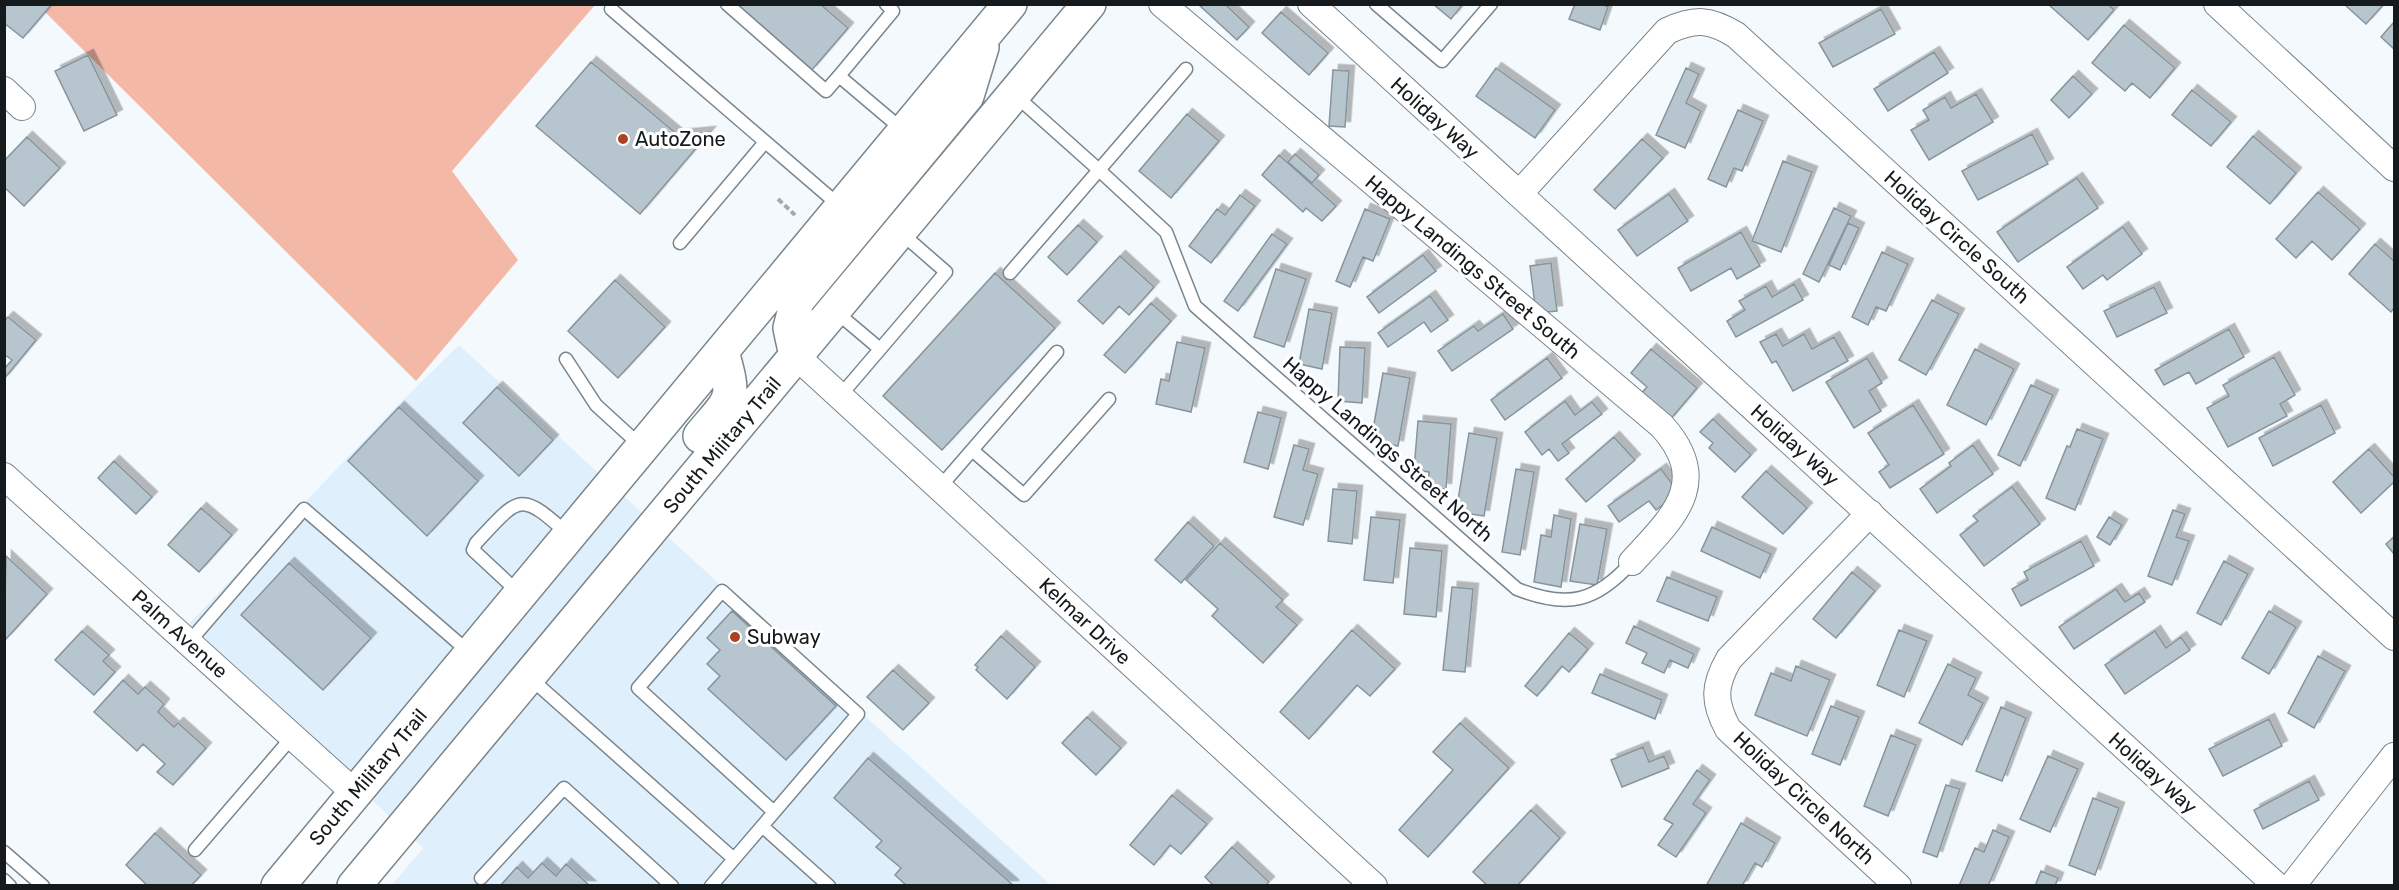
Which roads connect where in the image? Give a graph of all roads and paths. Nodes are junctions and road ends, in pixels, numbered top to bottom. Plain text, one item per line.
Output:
1 (727, 4) edge
2 (1010, 4) edge
3 (1089, 4) edge
4 (1162, 4) edge
5 (1311, 4) edge
6 (1376, 4) edge
7 (1491, 4) edge
8 (2217, 4) edge
9 (892, 7) edge
10 (610, 9) dead end
11 (986, 33) junction
12 (1186, 69) dead end
13 (839, 76) junction
14 (1014, 95) junction
15 (905, 132) junction
16 (765, 142) junction
17 (2394, 168) edge
18 (1099, 170) junction
19 (1519, 194) junction
20 (777, 199) dead end
21 (842, 208) junction
22 (795, 215) dead end
23 (900, 232) junction
24 (680, 243) dead end
25 (1010, 273) dead end
26 (834, 310) junction
27 (880, 349) junction
28 (723, 351) junction
29 (1057, 352) dead end
30 (796, 356) junction
31 (566, 359) dead end
32 (840, 396) junction
33 (1109, 399) dead end
34 (643, 448) junction
35 (972, 450) junction
36 (4, 476) edge
37 (940, 487) junction
38 (1870, 513) junction
39 (570, 535) junction
40 (1632, 562) joint
41 (521, 595) junction
42 (2394, 637) edge
43 (189, 642) junction
44 (471, 654) junction
45 (529, 676) junction
46 (293, 736) junction
47 (2394, 756) edge
48 (355, 793) junction
49 (774, 812) junction
50 (762, 826) junction
51 (195, 850) dead end
52 (4, 852) edge
53 (734, 859) junction
54 (481, 878) dead end
55 (4, 880) edge
56 (10, 885) edge
57 (42, 885) edge
58 (278, 885) edge
59 (354, 885) edge
60 (672, 885) edge
61 (711, 885) edge
62 (829, 885) edge
63 (1374, 885) edge
64 (1898, 885) edge
65 (2277, 885) edge
66 (2292, 885) edge

1 - 13 lane
2 - 11 main road, South Military Trail
3 - 14 main road, South Military Trail
4 - 40 street, Happy Landings Street South
5 - 19 street, Holiday Way
6 - 7 lane
8 - 17 street
9 - 13 lane
10 - 16 lane
11 - 15 main road, South Military Trail
11 - 30 main road
12 - 18 lane
13 - 15 lane
14 - 18 lane
14 - 23 main road, South Military Trail
15 - 21 main road, South Military Trail
16 - 21 lane
16 - 24 lane
18 - 25 lane
18 - 40 lane, Happy Landings Street North
19 - 38 street, Holiday Way
19 - 42 street, Holiday Circle South
20 - 22 path
21 - 28 main road, South Military Trail
23 - 26 main road, South Military Trail
23 - 27 lane
26 - 27 lane
26 - 30 main road, South Military Trail
27 - 32 lane
28 - 34 main road, South Military Trail
28 - 45 main road
29 - 35 lane
30 - 32 street, Kelmar Drive
30 - 45 main road, South Military Trail
31 - 34 lane
32 - 37 street, Kelmar Drive
33 - 35 lane
34 - 39 main road, South Military Trail
35 - 37 lane
36 - 43 street, Palm Avenue
37 - 63 street, Kelmar Drive
38 - 64 street, Holiday Circle North
38 - 65 street, Holiday Way
39 - 41 main road, South Military Trail
39 - 41 lane
41 - 44 main road, South Military Trail
43 - 44 lane
43 - 46 street, Palm Avenue
44 - 48 main road, South Military Trail
45 - 53 lane
45 - 59 main road, South Military Trail
46 - 48 street, Palm Avenue
46 - 51 lane
47 - 66 street
48 - 58 main road, South Military Trail
49 - 49 lane
49 - 50 lane
50 - 53 lane
50 - 62 lane
52 - 57 lane
53 - 61 lane
54 - 60 lane
55 - 56 lane

